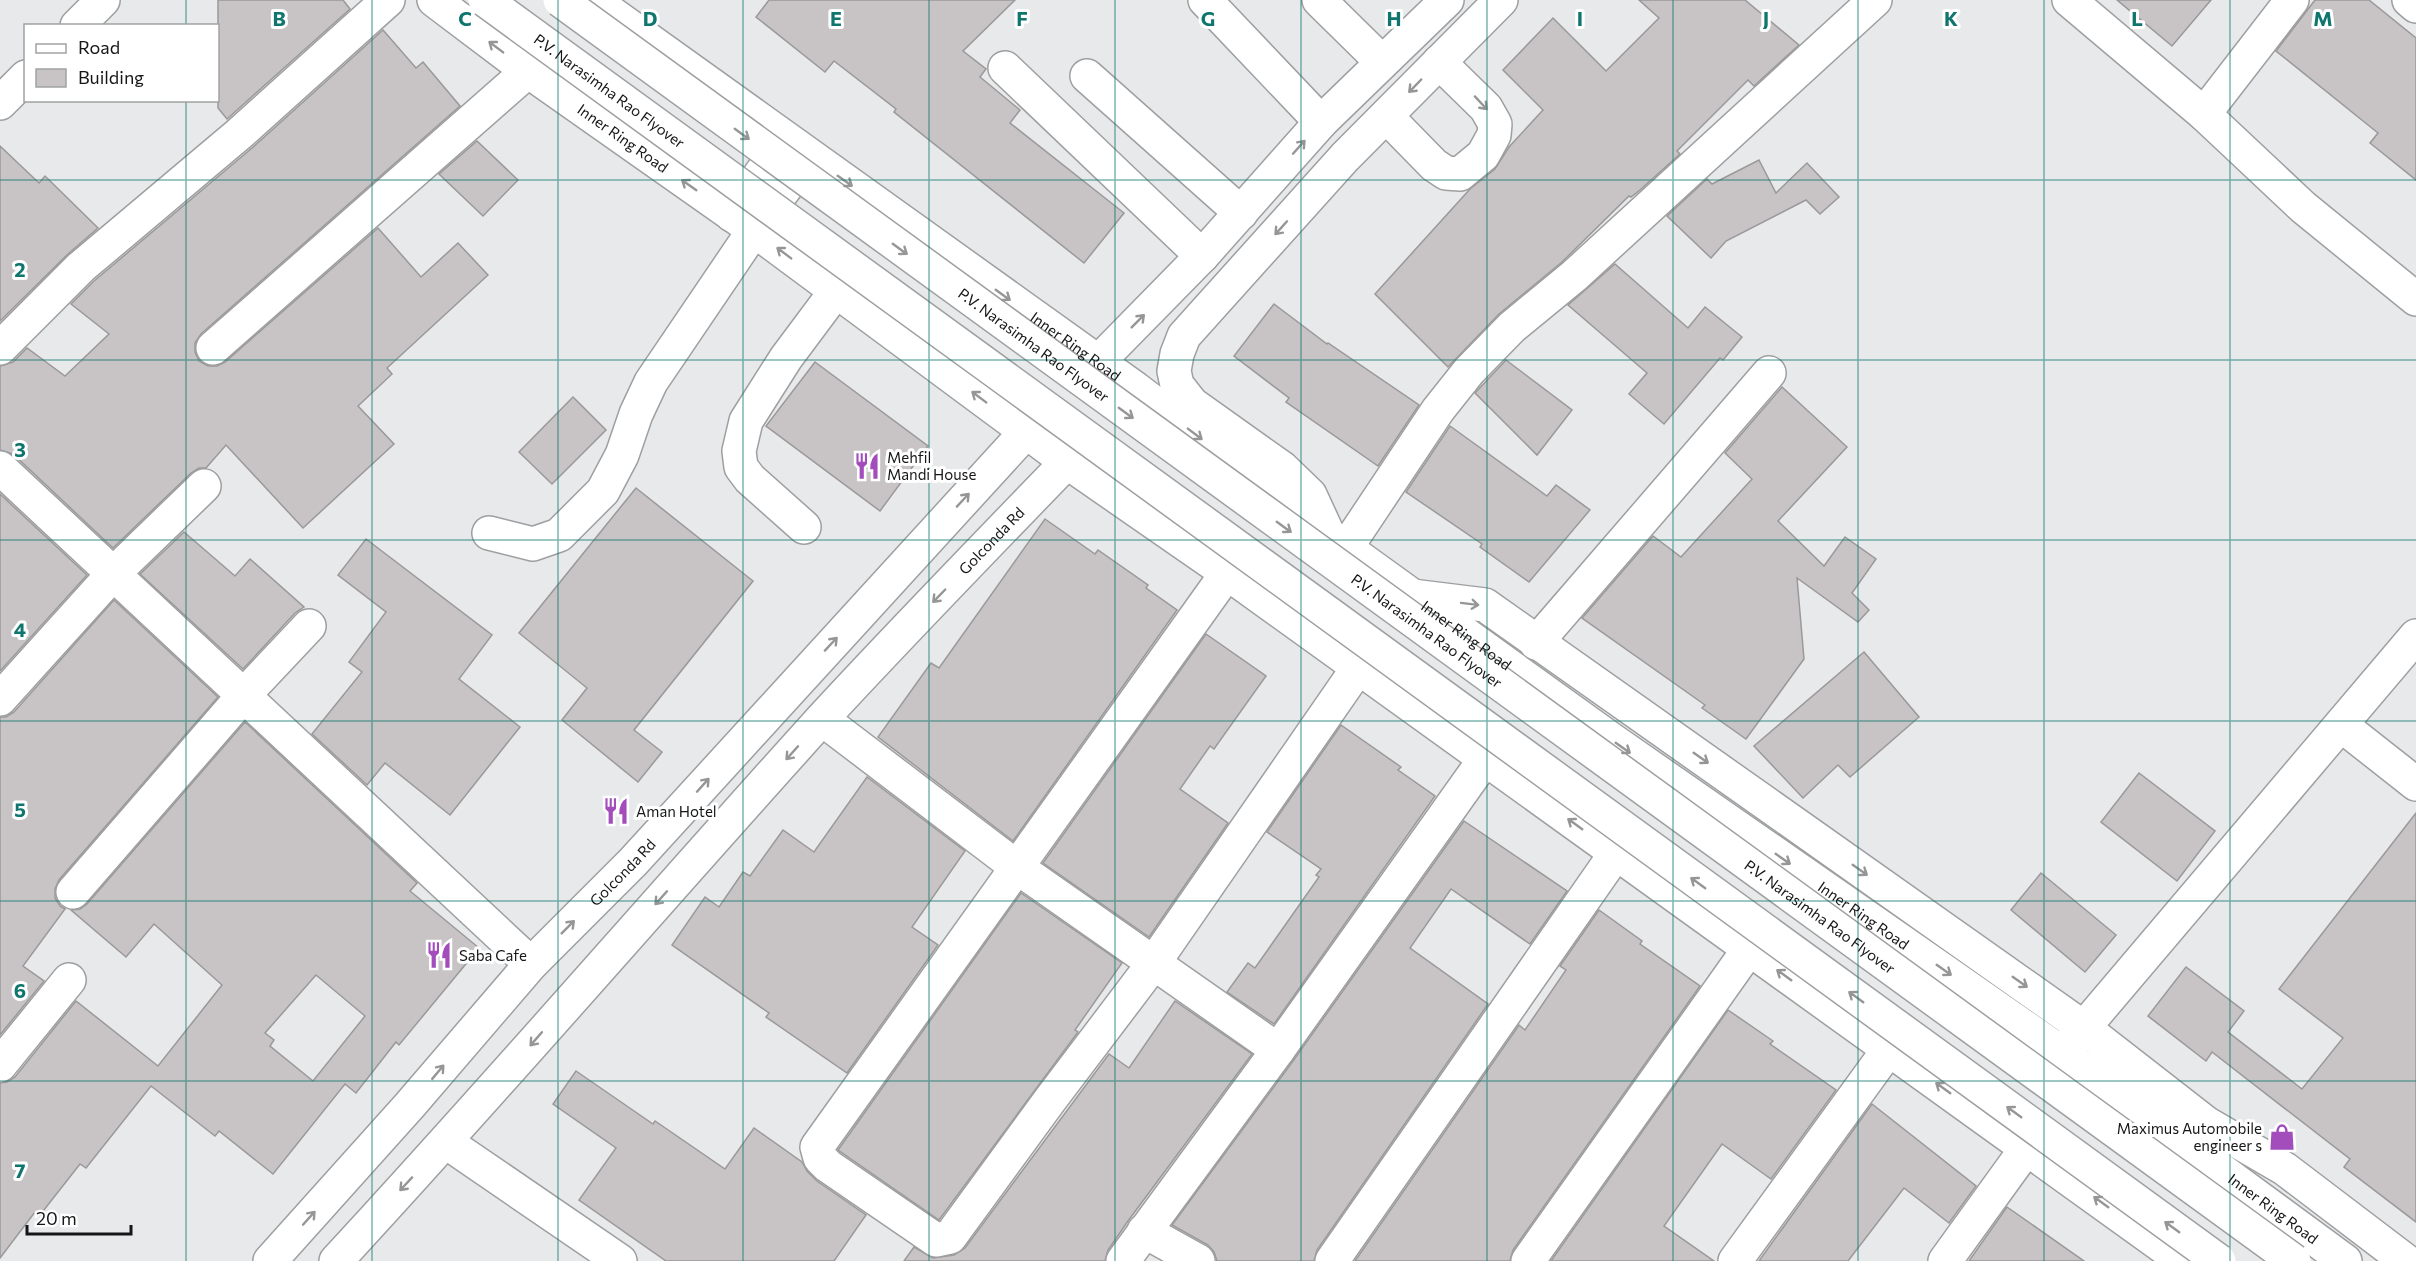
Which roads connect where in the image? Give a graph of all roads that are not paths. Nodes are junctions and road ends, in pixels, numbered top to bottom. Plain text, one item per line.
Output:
1 (103, 0) edge
2 (388, 0) edge
3 (434, 0) edge
4 (485, 0) edge
5 (560, 0) edge
6 (593, 0) edge
7 (1205, 0) edge
8 (1319, 0) edge
9 (1501, 0) edge
10 (1875, 0) edge
11 (2069, 0) edge
12 (2292, 0) edge
13 (2409, 0) edge
14 (1445, 1) edge
15 (2416, 6) edge
16 (79, 24) edge
17 (1383, 62) junction
18 (1439, 62) junction
19 (1005, 68) dead end
20 (528, 71) junction
21 (1087, 76) dead end
22 (24, 79) edge
23 (0, 103) edge
24 (2204, 114) junction
25 (1386, 116) junction
26 (1321, 122) junction
27 (797, 148) junction
28 (1241, 213) junction
29 (743, 223) junction
30 (1202, 256) junction
31 (825, 283) junction
32 (2416, 299) edge
33 (0, 348) edge
34 (213, 348) dead end
35 (1097, 363) junction
36 (1769, 373) dead end
37 (1026, 432) junction
38 (1066, 462) junction
39 (0, 468) edge
40 (204, 486) dead end
41 (804, 527) dead end
42 (489, 533) dead end
43 (1337, 541) junction
44 (1227, 573) junction
45 (113, 574) junction
46 (1412, 596) junction
47 (309, 626) dead end
48 (2416, 636) edge
49 (1536, 643) junction
50 (1358, 668) junction
51 (244, 695) junction
52 (0, 699) edge
53 (822, 719) junction
54 (2341, 724) junction
55 (1485, 759) junction
56 (2416, 784) edge
57 (1616, 853) junction
58 (1018, 868) junction
59 (73, 892) dead end
60 (1749, 949) junction
61 (531, 964) junction
62 (1153, 964) junction
63 (69, 980) dead end
64 (2084, 1028) junction
65 (1888, 1049) junction
66 (1278, 1050) junction
67 (2062, 1053) junction
68 (0, 1065) edge
69 (446, 1142) junction
70 (2026, 1149) junction
71 (1144, 1231) junction
72 (2168, 1257) edge
73 (270, 1261) edge
74 (336, 1261) edge
75 (620, 1261) edge
76 (1123, 1261) edge
77 (1198, 1261) edge
78 (1332, 1261) edge
79 (1528, 1261) edge
80 (1735, 1261) edge
81 (1945, 1261) edge
82 (2219, 1261) edge
83 (2294, 1261) edge
84 (2345, 1261) edge
85 (2406, 1261) edge

1 - 16 main road
2 - 33 main road
20 -> 3 main road, Inner Ring Road
82 -> 4 main road, P.V. Narasimha Rao Flyover, bridge
5 -> 83 main road, P.V. Narasimha Rao Flyover, bridge
6 - 27 main road, Inner Ring Road
7 - 26 main road
8 - 17 main road
9 - 18 main road
10 - 43 main road
11 - 24 main road
12 - 24 main road
13 - 15 main road
14 - 17 main road
17 - 26 main road
18 -> 25 main road
18 -> 25 main road
19 - 30 main road
29 -> 20 main road, Inner Ring Road
20 - 34 main road
21 - 28 main road
22 - 23 main road
24 - 32 main road
25 -> 43 main road
28 -> 26 main road
27 - 29 main road
27 -> 35 main road, Inner Ring Road
28 - 30 main road
31 -> 29 main road, Inner Ring Road
29 - 42 main road
35 -> 30 main road
37 -> 31 main road, Inner Ring Road
31 - 41 main road
35 -> 43 main road, Inner Ring Road
36 - 49 main road
37 - 38 main road, Inner Ring Road
61 -> 37 main road, Golconda Rd
38 - 44 main road
38 -> 53 main road, Golconda Rd
39 - 45 main road
40 - 45 main road
43 - 46 main road, Inner Ring Road
44 - 50 main road
44 - 58 main road
45 - 51 main road
45 - 52 main road
46 -> 49 main road
46 -> 67 main road, Inner Ring Road
47 - 51 main road
48 - 54 main road
49 -> 64 main road
50 - 55 main road
50 - 62 main road
51 - 59 main road
51 - 61 main road
53 - 58 main road
53 -> 69 main road, Golconda Rd
54 - 56 main road
54 - 64 main road
57 -> 55 main road
55 - 66 main road
57 - 60 main road
57 - 78 main road
58 - 62 main road
58 - 62 main road
65 -> 60 main road
60 - 79 main road
73 -> 61 main road, Golconda Rd
62 - 66 main road
63 - 68 main road
64 - 67 main road
64 - 85 main road
70 -> 65 main road
65 - 80 main road
66 - 71 main road
67 - 84 main road, Inner Ring Road
69 -> 74 main road, Golconda Rd
69 - 75 main road
72 -> 70 main road
70 - 81 main road
71 - 76 main road
71 - 77 main road

